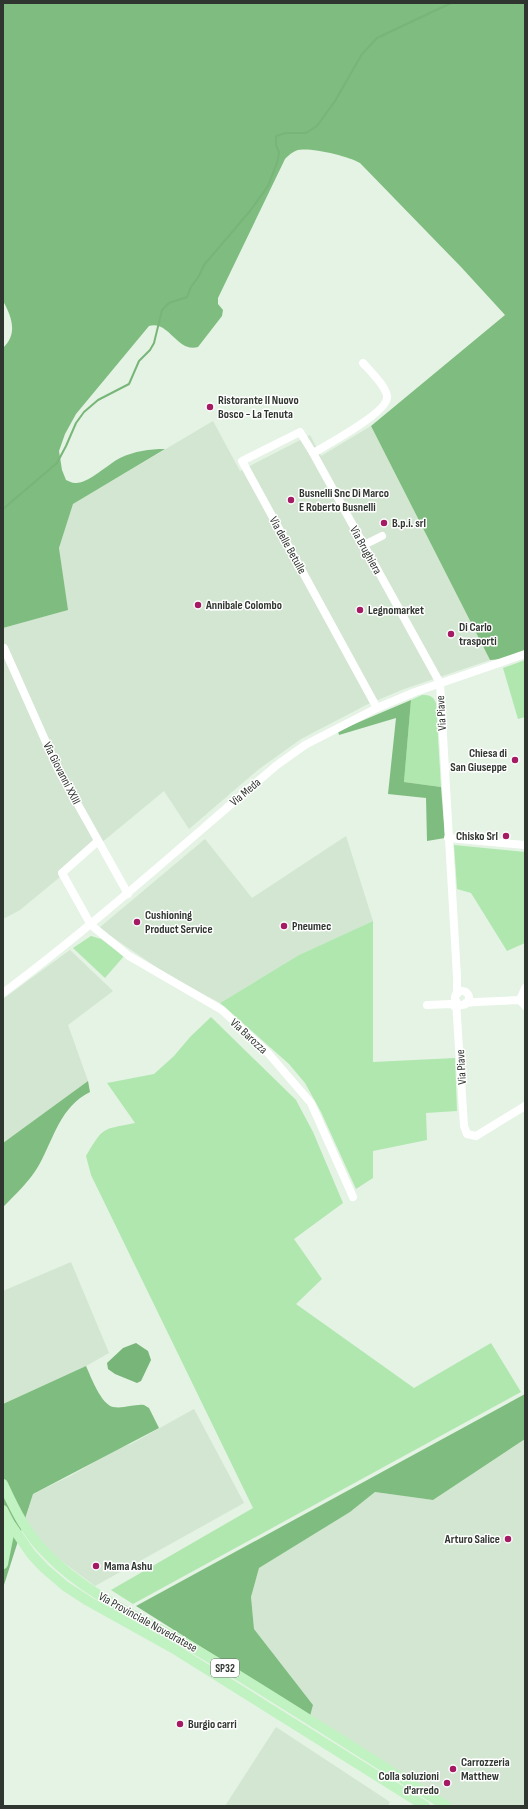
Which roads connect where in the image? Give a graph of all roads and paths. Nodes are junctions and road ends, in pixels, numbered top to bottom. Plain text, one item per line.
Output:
1 (363, 363) dead end
2 (313, 453) junction
3 (382, 536) dead end
4 (364, 545) junction
5 (4, 648) dead end
6 (525, 654) edge
7 (440, 683) junction
8 (377, 708) junction
9 (448, 838) junction
10 (98, 841) junction
11 (525, 845) edge
12 (128, 894) junction
13 (91, 925) junction
14 (525, 988) edge
15 (3, 993) edge
16 (463, 1000) junction
17 (523, 1003) edge
18 (427, 1005) dead end
19 (525, 1106) edge
20 (352, 1197) dead end
21 (3, 1484) edge
22 (3, 1510) edge
23 (9, 1522) junction
24 (3, 1564) edge
25 (425, 1806) edge
26 (446, 1806) edge

1 - 2 street
2 - 4 street, Via Brughiera
2 - 8 street, Via delle Betulle
3 - 4 street
4 - 7 street, Via Brughiera
5 - 10 street, Via Giovanni XXIII
6 - 7 street, Via Meda
7 - 8 street, Via Meda
7 - 9 street, Via Piave
8 - 12 street, Via Meda
9 - 11 street
9 - 16 street, Via Piave
10 - 12 street, Via Giovanni XXIII
10 - 13 street
12 - 13 street, Via Meda
13 - 15 street, Via Meda
13 - 20 street, Via Barozza
14 - 17 street
16 - 17 street
16 - 18 street
16 - 19 street, Via Piave
21 - 26 main road, Via Provinciale Novedratese / SP32
22 - 23 main road, Via Provinciale Novedratese / SP32
23 - 24 main road
23 - 25 main road, Via Provinciale Novedratese / SP32

